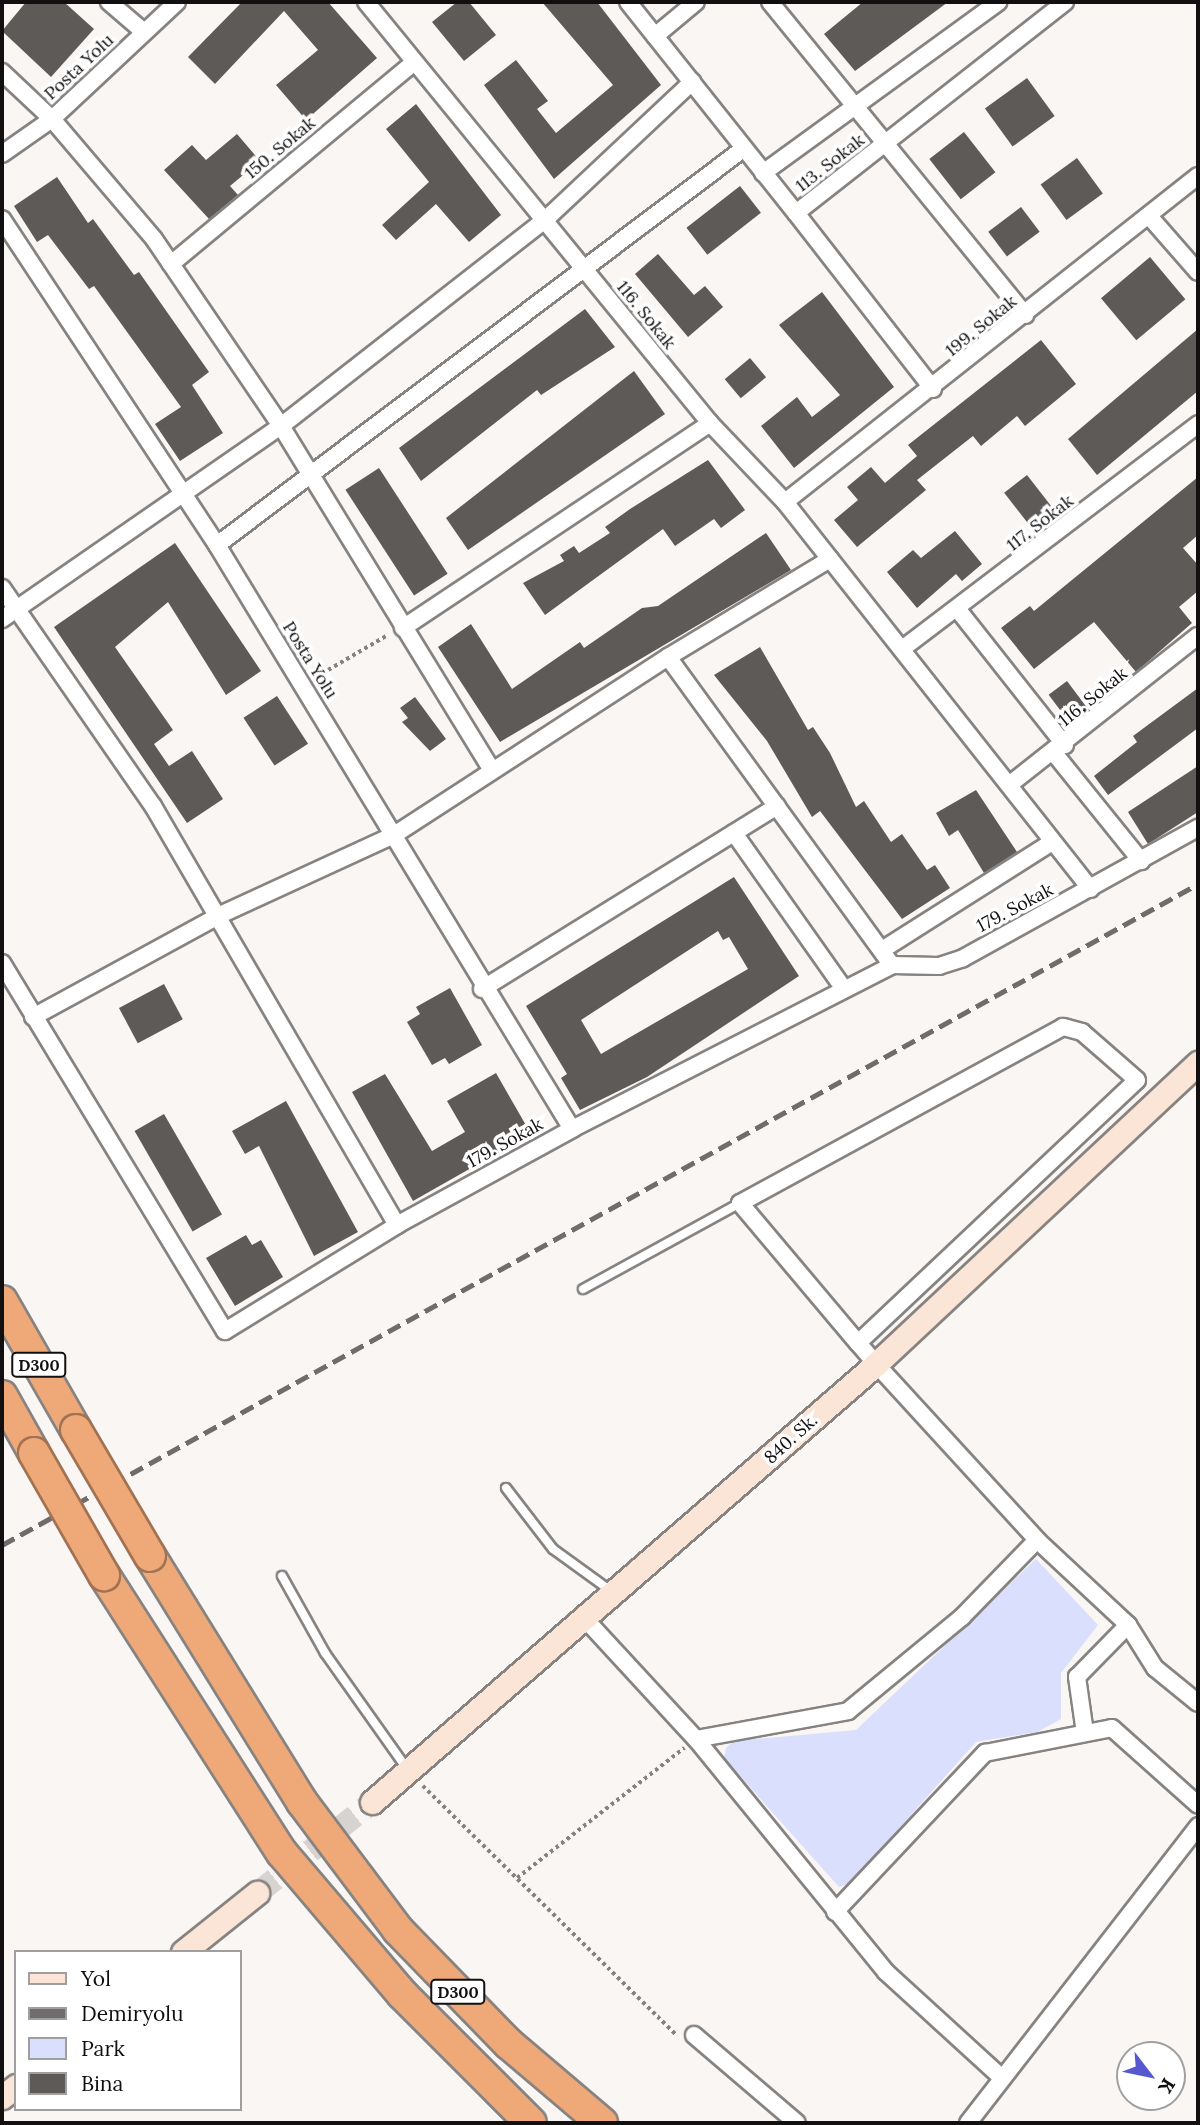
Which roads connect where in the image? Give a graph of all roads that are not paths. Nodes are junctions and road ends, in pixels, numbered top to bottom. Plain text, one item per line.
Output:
1 (109, 2) edge
2 (177, 2) edge
3 (366, 2) edge
4 (628, 2) edge
5 (696, 2) edge
6 (770, 2) edge
7 (998, 2) edge
8 (1065, 2) edge
9 (144, 32) junction
10 (655, 36) junction
11 (414, 62) junction
12 (2, 72) edge
13 (692, 82) junction
14 (853, 105) junction
15 (52, 119) junction
16 (886, 144) junction
17 (743, 149) junction
18 (2, 154) edge
19 (763, 173) junction
20 (1198, 176) edge
21 (796, 213) junction
22 (1149, 216) junction
23 (2, 219) edge
24 (545, 220) junction
25 (171, 264) junction
26 (585, 272) junction
27 (1198, 272) edge
28 (1026, 315) junction
29 (933, 389) junction
30 (710, 423) junction
31 (1198, 424) edge
32 (281, 426) junction
33 (313, 478) junction
34 (185, 496) junction
35 (785, 502) junction
36 (217, 545) junction
37 (830, 559) junction
38 (2, 588) edge
39 (16, 610) junction
40 (960, 611) junction
41 (2, 619) edge
42 (403, 628) junction
43 (1198, 636) edge
44 (902, 649) junction
45 (668, 657) junction
46 (1059, 749) junction
47 (491, 768) junction
48 (1009, 785) junction
49 (777, 806) junction
50 (1198, 828) edge
51 (734, 833) junction
52 (394, 835) junction
53 (1052, 842) junction
54 (1141, 861) junction
55 (1091, 889) junction
56 (218, 916) junction
57 (882, 950) junction
58 (2, 963) edge
59 (892, 965) junction
60 (482, 989) junction
61 (844, 989) junction
62 (33, 1017) junction
63 (1198, 1063) edge
64 (572, 1129) junction
65 (740, 1203) junction
66 (397, 1225) junction
67 (583, 1289) dead end
68 (2, 1301) edge
69 (858, 1343) junction
70 (876, 1364) junction
71 (2, 1396) edge
72 (506, 1489) dead end
73 (1037, 1540) junction
74 (282, 1576) dead end
75 (616, 1595) junction
76 (587, 1621) junction
77 (1128, 1626) junction
78 (1198, 1703) edge
79 (1085, 1733) junction
80 (696, 1738) junction
81 (408, 1771) junction
82 (372, 1802) tunnel mouth
83 (1198, 1805) edge
84 (1198, 1826) edge
85 (257, 1893) tunnel mouth
86 (835, 1912) junction
87 (186, 1950) edge
88 (694, 2035) dead end
89 (1001, 2077) junction
90 (531, 2123) edge
91 (601, 2123) edge
92 (797, 2123) edge
93 (968, 2123) edge

1 - 9 street
2 - 9 street, Posta Yolu
3 - 11 street, 116. Sokak
4 - 10 street, 113. Sokak
5 - 10 street
6 - 14 street
7 - 14 street
8 - 16 street, 113. Sokak
9 - 15 street, Posta Yolu
10 - 13 street, 113. Sokak
11 - 24 street, 116. Sokak
11 - 25 street, 150. Sokak
12 - 15 street
13 - 17 street, 113. Sokak
13 - 24 street
14 - 16 street
14 - 19 street
15 - 18 street, Posta Yolu
15 - 25 street
16 - 21 street, 113. Sokak
16 - 28 street
17 - 19 street, 113. Sokak
17 - 26 street
19 - 21 street, 113. Sokak
20 - 22 street, 199. Sokak
21 - 29 street
22 - 27 street
22 - 28 street, 199. Sokak
23 - 34 street, Posta Yolu
24 - 26 street, 116. Sokak
24 - 32 street
25 - 32 street
26 - 30 street, 116. Sokak
26 - 33 street
28 - 29 street, 199. Sokak
29 - 35 street, 199. Sokak
30 - 35 street, 116. Sokak
30 - 42 street
31 - 40 street, 117. Sokak
32 - 33 street
32 - 34 street
33 - 36 street
33 - 42 street
34 - 36 street, Posta Yolu
34 - 39 street
35 - 37 street, 116. Sokak
36 - 52 street, Posta Yolu
37 - 44 street, 116. Sokak
37 - 45 street
38 - 39 street
39 - 41 street
39 - 56 street
40 - 44 street, 117. Sokak
40 - 46 street
42 - 47 street
43 - 46 street, 116. Sokak
44 - 48 street, 116. Sokak
45 - 47 street
45 - 49 street
46 - 48 street, 116. Sokak
46 - 54 street
47 - 52 street
48 - 53 street, 116. Sokak
49 - 51 street
49 - 57 street
50 - 54 street, 179. Sokak
51 - 60 street
51 - 61 street
52 - 56 street
52 - 60 street, Posta Yolu
53 - 55 street, 116. Sokak
53 - 57 street
54 - 55 street, 179. Sokak
55 - 59 street, 179. Sokak
56 - 62 street
56 - 66 street
57 - 59 street
58 - 62 street, 179. Sokak
59 - 61 street, 179. Sokak
60 - 64 street, Posta Yolu
61 - 64 street, 179. Sokak
62 - 66 street, 179. Sokak
63 - 70 street, 840. Sk.
64 - 66 street, 179. Sokak
65 - 67 lane
65 - 69 street
65 - 69 street
68 - 91 highway, D300, bridge
69 - 70 street
70 - 73 street
70 - 75 street, 840. Sk.
71 - 90 highway, D300, bridge
72 - 75 lane
73 - 77 street
73 - 80 street
74 - 81 lane
75 - 76 street, 840. Sk.
76 - 80 street
76 - 81 street, 840. Sk.
77 - 78 street
77 - 79 street
79 - 83 street
79 - 86 street
80 - 86 street
81 - 82 street, 840. Sk.
84 - 89 street
85 - 87 street
86 - 89 street
88 - 92 street
89 - 93 street

